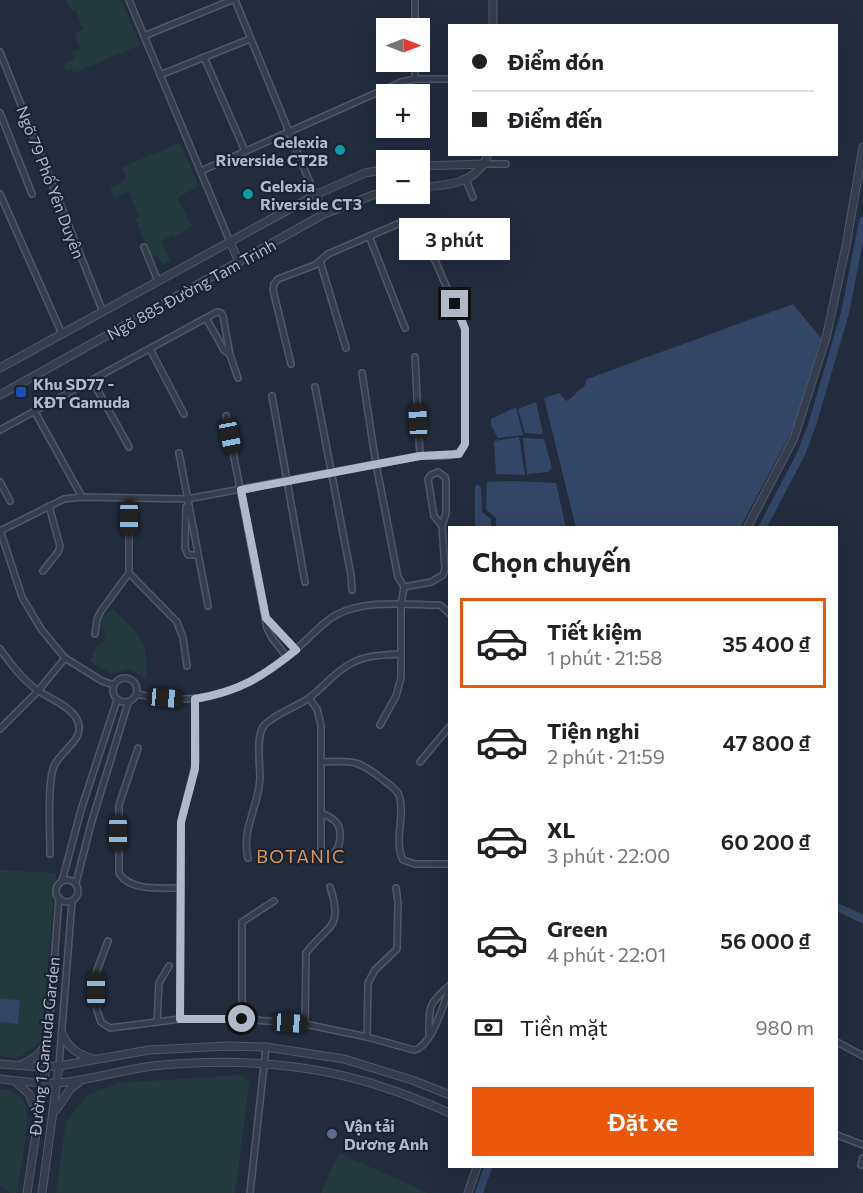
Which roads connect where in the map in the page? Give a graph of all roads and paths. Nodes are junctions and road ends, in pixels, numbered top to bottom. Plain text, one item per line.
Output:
1 (129, 0) edge
2 (234, 0) edge
3 (415, 0) edge
4 (493, 0) edge
5 (415, 18) edge
6 (493, 24) edge
7 (144, 36) junction
8 (250, 39) junction
9 (0, 52) edge
10 (204, 57) junction
11 (415, 72) edge
12 (160, 75) junction
13 (415, 79) junction
14 (448, 79) edge
15 (0, 114) edge
16 (290, 131) junction
17 (863, 147) edge
18 (245, 151) junction
19 (487, 156) edge
20 (485, 164) junction
21 (506, 164) dead end
22 (430, 166) edge
23 (201, 171) junction
24 (376, 171) edge
25 (466, 180) junction
26 (430, 187) edge
27 (0, 194) edge
28 (32, 194) dead end
29 (376, 194) edge
30 (315, 195) junction
31 (473, 197) dead end
32 (324, 214) junction
33 (369, 236) junction
34 (230, 242) junction
35 (144, 247) dead end
36 (320, 261) junction
37 (239, 262) junction
38 (158, 281) junction
39 (103, 312) junction
40 (206, 318) junction
41 (405, 328) dead end
42 (62, 334) junction
43 (346, 348) dead end
44 (150, 349) junction
45 (230, 355) junction
46 (415, 357) dead end
47 (291, 364) dead end
48 (0, 368) edge
49 (362, 373) dead end
50 (238, 378) dead end
51 (93, 380) junction
52 (315, 387) dead end
53 (0, 395) edge
54 (272, 396) dead end
55 (35, 412) junction
56 (184, 414) dead end
57 (226, 416) dead end
58 (0, 430) edge
59 (129, 447) dead end
60 (178, 453) dead end
61 (420, 456) junction
62 (376, 464) junction
63 (332, 473) junction
64 (287, 481) junction
65 (0, 482) edge
66 (241, 490) junction
67 (82, 497) junction
68 (129, 499) junction
69 (187, 499) junction
70 (10, 501) dead end
71 (49, 506) junction
72 (442, 526) junction
73 (748, 526) edge
74 (0, 530) edge
75 (198, 555) junction
76 (44, 571) dead end
77 (129, 573) junction
78 (305, 582) dead end
79 (404, 587) junction
80 (352, 590) dead end
81 (401, 605) junction
82 (208, 606) dead end
83 (448, 612) edge
84 (266, 618) junction
85 (95, 634) dead end
86 (0, 649) edge
87 (296, 650) junction
88 (401, 654) junction
89 (286, 657) junction
90 (65, 658) junction
91 (187, 666) dead end
92 (114, 685) junction
93 (38, 691) junction
94 (137, 694) junction
95 (309, 698) junction
96 (195, 699) junction
97 (117, 700) junction
98 (128, 703) junction
99 (380, 725) dead end
100 (448, 728) edge
101 (0, 729) edge
102 (138, 748) dead end
103 (322, 762) junction
104 (420, 762) dead end
105 (321, 813) junction
106 (78, 820) junction
107 (91, 824) junction
108 (50, 854) dead end
109 (248, 858) dead end
110 (448, 864) edge
111 (62, 881) junction
112 (76, 883) junction
113 (330, 887) dead end
114 (180, 888) junction
115 (396, 888) dead end
116 (59, 898) junction
117 (72, 901) junction
118 (274, 901) dead end
119 (108, 941) dead end
120 (169, 966) dead end
121 (448, 989) edge
122 (448, 992) edge
123 (180, 1019) junction
124 (242, 1019) junction
125 (157, 1022) junction
126 (305, 1024) junction
127 (62, 1033) junction
128 (368, 1038) junction
129 (48, 1040) junction
130 (429, 1040) junction
131 (838, 1043) edge
132 (266, 1047) junction
133 (863, 1056) edge
134 (95, 1060) junction
135 (266, 1063) junction
136 (0, 1064) edge
137 (17, 1066) junction
138 (59, 1066) junction
139 (46, 1067) junction
140 (0, 1078) edge
141 (84, 1079) junction
142 (14, 1081) junction
143 (44, 1083) junction
144 (58, 1083) junction
145 (448, 1094) edge
146 (448, 1112) edge
147 (39, 1115) junction
148 (54, 1115) junction
149 (838, 1135) edge
150 (863, 1145) edge
151 (863, 1158) edge
152 (861, 1165) dead end
153 (477, 1168) edge
154 (27, 1193) edge
155 (42, 1193) edge
156 (250, 1193) edge
157 (468, 1193) edge

1 - 7 street
2 - 7 street
2 - 8 street
3 - 5 street
4 - 6 street
7 - 12 street
8 - 10 street
8 - 16 street
9 - 39 street, Ngõ 79 Phố Yên Duyên
10 - 12 street
10 - 18 street
11 - 13 street
12 - 23 street
13 - 14 street
13 - 16 street
15 - 28 street
16 - 18 street
16 - 30 street
17 - 73 street
18 - 23 street
19 - 20 street
20 - 21 street
20 - 22 street
20 - 25 street
23 - 34 street
24 - 30 street, Ngõ 885 Đường Tam Trinh
25 - 26 street
25 - 31 street
27 - 42 street
29 - 32 street, Ngõ 885 Đường Tam Trinh
30 - 32 street
30 - 34 street, Ngõ 885 Đường Tam Trinh
32 - 37 street, Ngõ 885 Đường Tam Trinh
33 - 36 street
33 - 41 street
33 - 61 street
34 - 37 street
34 - 38 street, Ngõ 885 Đường Tam Trinh
35 - 38 street
36 - 43 street
36 - 47 street
37 - 53 street, Ngõ 885 Đường Tam Trinh
38 - 39 street, Ngõ 885 Đường Tam Trinh
39 - 42 street, Ngõ 885 Đường Tam Trinh
40 - 44 street
40 - 45 street
40 - 45 street
42 - 48 street, Ngõ 885 Đường Tam Trinh
44 - 51 street
44 - 56 street
45 - 50 street
46 - 61 street
49 - 62 street
51 - 55 street
51 - 59 street
52 - 63 street
54 - 64 street
55 - 58 street
55 - 67 street
57 - 66 street
60 - 69 street
61 - 62 street
62 - 63 street
62 - 79 street
63 - 64 street
63 - 80 street
64 - 66 street
64 - 78 street
65 - 70 street
66 - 69 street
66 - 84 street
67 - 68 street
67 - 71 street
68 - 69 street
68 - 77 street
69 - 75 street
69 - 75 street
71 - 74 street
71 - 76 street
72 - 72 street
72 - 79 street
74 - 90 street
75 - 82 street
77 - 85 street
77 - 91 street
79 - 81 street
81 - 83 street
81 - 87 street
81 - 88 street
84 - 87 street
84 - 89 street
86 - 93 street
87 - 89 street
88 - 95 street
88 - 99 street
89 - 96 street
90 - 92 street
90 - 93 street
92 - 94 street
92 - 97 street
93 - 101 street
93 - 108 street
94 - 96 street
94 - 98 street
95 - 103 street
95 - 109 street
96 - 114 street
97 - 98 street
97 - 106 street
98 - 107 street
100 - 104 street
102 - 114 street
103 - 105 street
103 - 110 street
105 - 105 street
106 - 107 street
106 - 111 street
107 - 112 street
111 - 112 street
111 - 116 street
112 - 117 street
113 - 126 street
114 - 123 street
115 - 128 street
116 - 117 street
116 - 129 street, Đường 1 Gamuda Garden
117 - 127 street, Đường 1 Gamuda Garden
118 - 124 street
119 - 125 street
120 - 125 street
121 - 130 street
122 - 130 street
123 - 124 street
123 - 125 street
124 - 126 street
126 - 128 street
127 - 134 street
127 - 138 street, Đường 1 Gamuda Garden
128 - 130 street
129 - 137 street
129 - 139 street, Đường 1 Gamuda Garden
131 - 133 street
132 - 134 street
132 - 135 street
132 - 145 street
134 - 138 street
135 - 141 street
135 - 146 street
135 - 156 street
136 - 137 street
137 - 139 street
138 - 139 street
138 - 144 street, Đường 1 Gamuda Garden
139 - 143 street, Đường 1 Gamuda Garden
140 - 142 street
141 - 144 street
141 - 148 street
142 - 143 street
142 - 147 street
143 - 144 street
143 - 147 street, Đường 1 Gamuda Garden
144 - 148 street, Đường 1 Gamuda Garden
147 - 154 street, Đường 1 Gamuda Garden
148 - 155 street, Đường 1 Gamuda Garden
149 - 150 street
151 - 152 street
153 - 157 street

